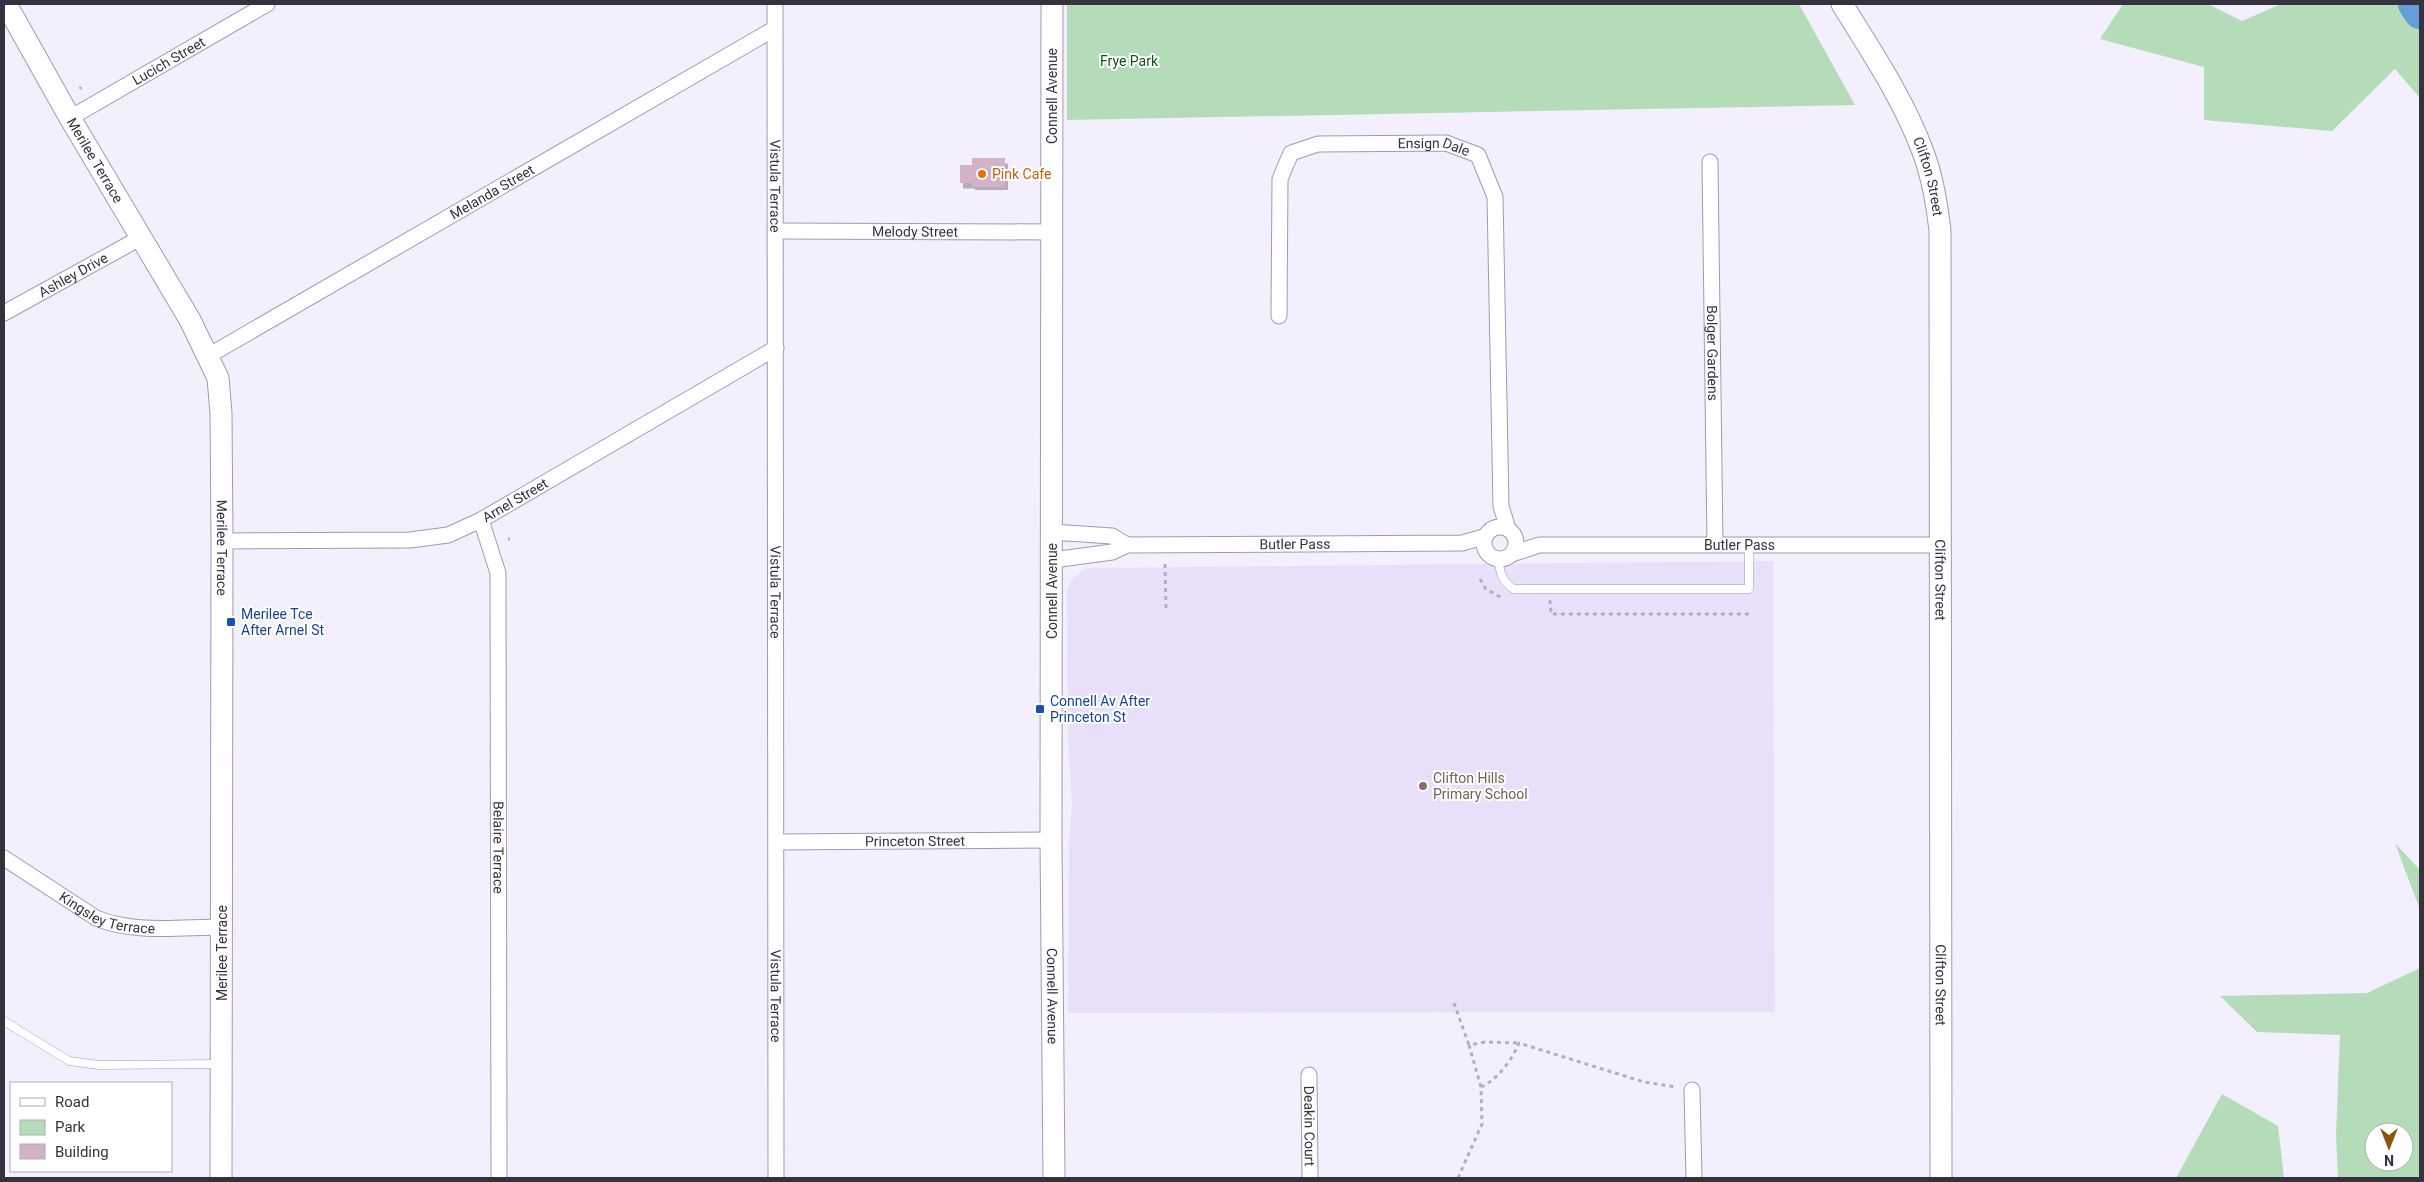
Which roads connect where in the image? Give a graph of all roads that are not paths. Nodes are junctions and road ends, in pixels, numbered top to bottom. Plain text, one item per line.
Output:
1 (267, 4) edge
2 (775, 4) edge
3 (1052, 4) edge
4 (1842, 4) edge
5 (8, 16) edge
6 (774, 29) junction
7 (70, 118) junction
8 (1710, 162) dead end
9 (777, 231) junction
10 (1052, 232) junction
11 (142, 237) junction
12 (4, 313) edge
13 (1279, 316) dead end
14 (776, 348) junction
15 (208, 356) junction
16 (1500, 506) junction
17 (481, 520) junction
18 (1510, 530) junction
19 (1052, 532) junction
20 (1487, 534) junction
21 (222, 541) junction
22 (1462, 543) junction
23 (1715, 544) junction
24 (1127, 545) junction
25 (1539, 545) junction
26 (1749, 545) junction
27 (1940, 545) junction
28 (1512, 554) junction
29 (1493, 557) junction
30 (1053, 560) junction
31 (1051, 840) junction
32 (777, 842) junction
33 (4, 858) edge
34 (222, 927) junction
35 (4, 1021) edge
36 (222, 1064) junction
37 (1309, 1075) dead end
38 (1692, 1090) dead end
39 (221, 1178) edge
40 (499, 1178) edge
41 (776, 1178) edge
42 (1054, 1178) edge
43 (1310, 1178) edge
44 (1694, 1178) edge
45 (1941, 1178) edge

1 - 7 street, Lucich Street
2 - 6 street, Vistula Terrace
3 - 10 street, Connell Avenue
4 - 27 street, Clifton Street
5 - 7 street, Merilee Terrace
6 - 9 street, Vistula Terrace
6 - 15 street, Melanda Street
7 - 11 street, Merilee Terrace
8 - 23 street, Bolger Gardens
9 - 10 street, Melody Street
9 - 14 street, Vistula Terrace
10 - 19 street, Connell Avenue
11 - 12 street, Ashley Drive
11 - 15 street, Merilee Terrace
13 - 16 street, Ensign Dale
14 - 17 street, Arnel Street
14 - 32 street, Vistula Terrace
15 - 21 street, Merilee Terrace
16 - 18 street, Ensign Dale
16 - 20 street, Ensign Dale
17 - 21 street, Arnel Street
17 - 40 street, Belaire Terrace
18 - 20 street
18 - 25 street, Butler Pass
18 - 28 street
19 - 24 street, Butler Pass
19 - 30 street, Connell Avenue
20 - 22 street, Butler Pass
20 - 29 street
21 - 34 street, Merilee Terrace
22 - 24 street, Butler Pass
22 - 29 street, Butler Pass
23 - 25 street, Butler Pass
23 - 26 street, Butler Pass
24 - 30 street, Butler Pass
25 - 28 street, Butler Pass
26 - 27 street, Butler Pass
26 - 29 lane
27 - 45 street, Clifton Street
28 - 29 street
30 - 31 street, Connell Avenue
31 - 32 street, Princeton Street
31 - 42 street, Connell Avenue
32 - 41 street, Vistula Terrace
33 - 34 street, Kingsley Terrace
34 - 36 street, Merilee Terrace
35 - 36 lane
36 - 39 street, Merilee Terrace
37 - 43 street, Deakin Court
38 - 44 street

